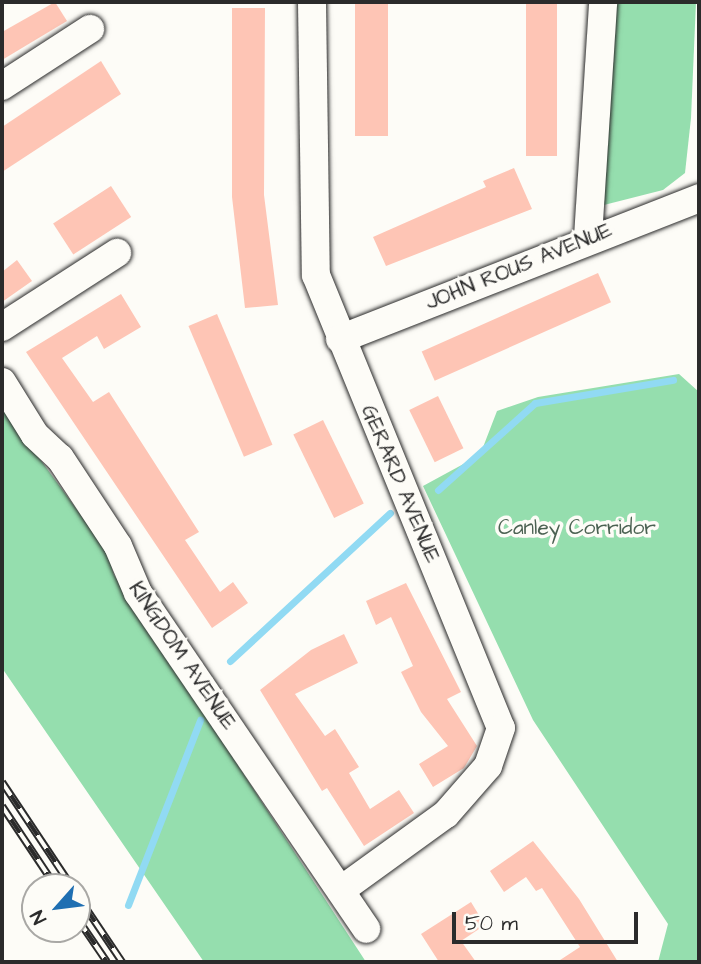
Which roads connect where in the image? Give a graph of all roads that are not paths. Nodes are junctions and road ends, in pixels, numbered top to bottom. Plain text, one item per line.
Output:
1 (312, 2) edge
2 (603, 2) edge
3 (90, 29) dead end
4 (2, 86) edge
5 (699, 198) edge
6 (588, 237) junction
7 (117, 253) dead end
8 (2, 327) edge
9 (340, 340) junction
10 (2, 383) edge
11 (341, 890) junction
12 (366, 929) dead end

1 - 9 street, GERARD AVENUE
2 - 6 street
3 - 4 street
5 - 6 street, JOHN ROUS AVENUE
6 - 9 street, JOHN ROUS AVENUE
7 - 8 street
9 - 11 street, GERARD AVENUE
10 - 11 street, KINGDOM AVENUE
11 - 12 street, KINGDOM AVENUE

